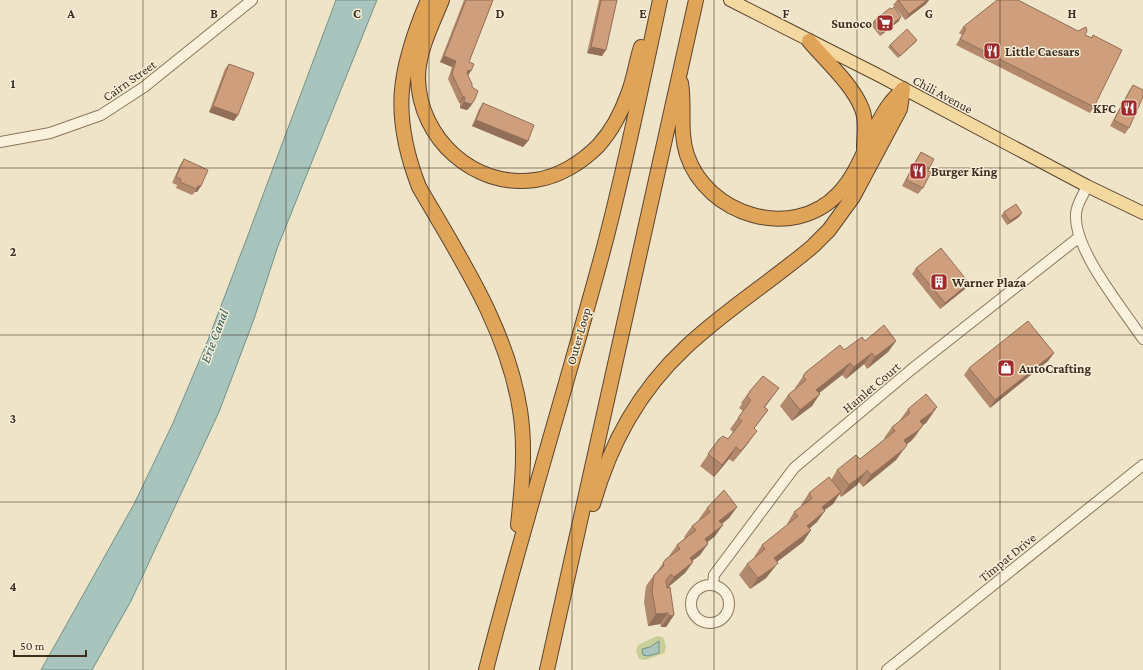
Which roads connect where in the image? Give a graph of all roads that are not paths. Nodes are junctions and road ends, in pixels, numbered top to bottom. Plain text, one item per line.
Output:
1 (252, 0) edge
2 (428, 0) edge
3 (442, 0) edge
4 (660, 0) edge
5 (696, 0) edge
6 (730, 0) edge
7 (809, 41) junction
8 (680, 70) junction
9 (903, 89) junction
10 (0, 142) edge
11 (863, 153) junction
12 (1087, 186) junction
13 (1143, 213) edge
14 (1078, 238) junction
15 (1143, 339) edge
16 (1143, 464) edge
17 (513, 565) junction
18 (712, 585) dead end
19 (566, 588) junction
20 (486, 670) edge
21 (547, 670) edge
22 (887, 670) edge

1 - 10 street, Cairn Street
2 - 17 highway
3 - 4 highway
4 - 17 highway, Outer Loop
5 - 8 highway
6 - 7 main road, Chili Avenue
7 - 9 main road, Chili Avenue
7 - 11 highway
8 - 11 highway
8 - 19 highway
9 - 11 highway
9 - 12 main road, Chili Avenue
9 - 19 highway
12 - 13 main road, Chili Avenue
12 - 14 street
14 - 15 street
14 - 18 street, Hamlet Court
16 - 22 street, Timpat Drive
17 - 20 highway, Outer Loop
19 - 21 highway

